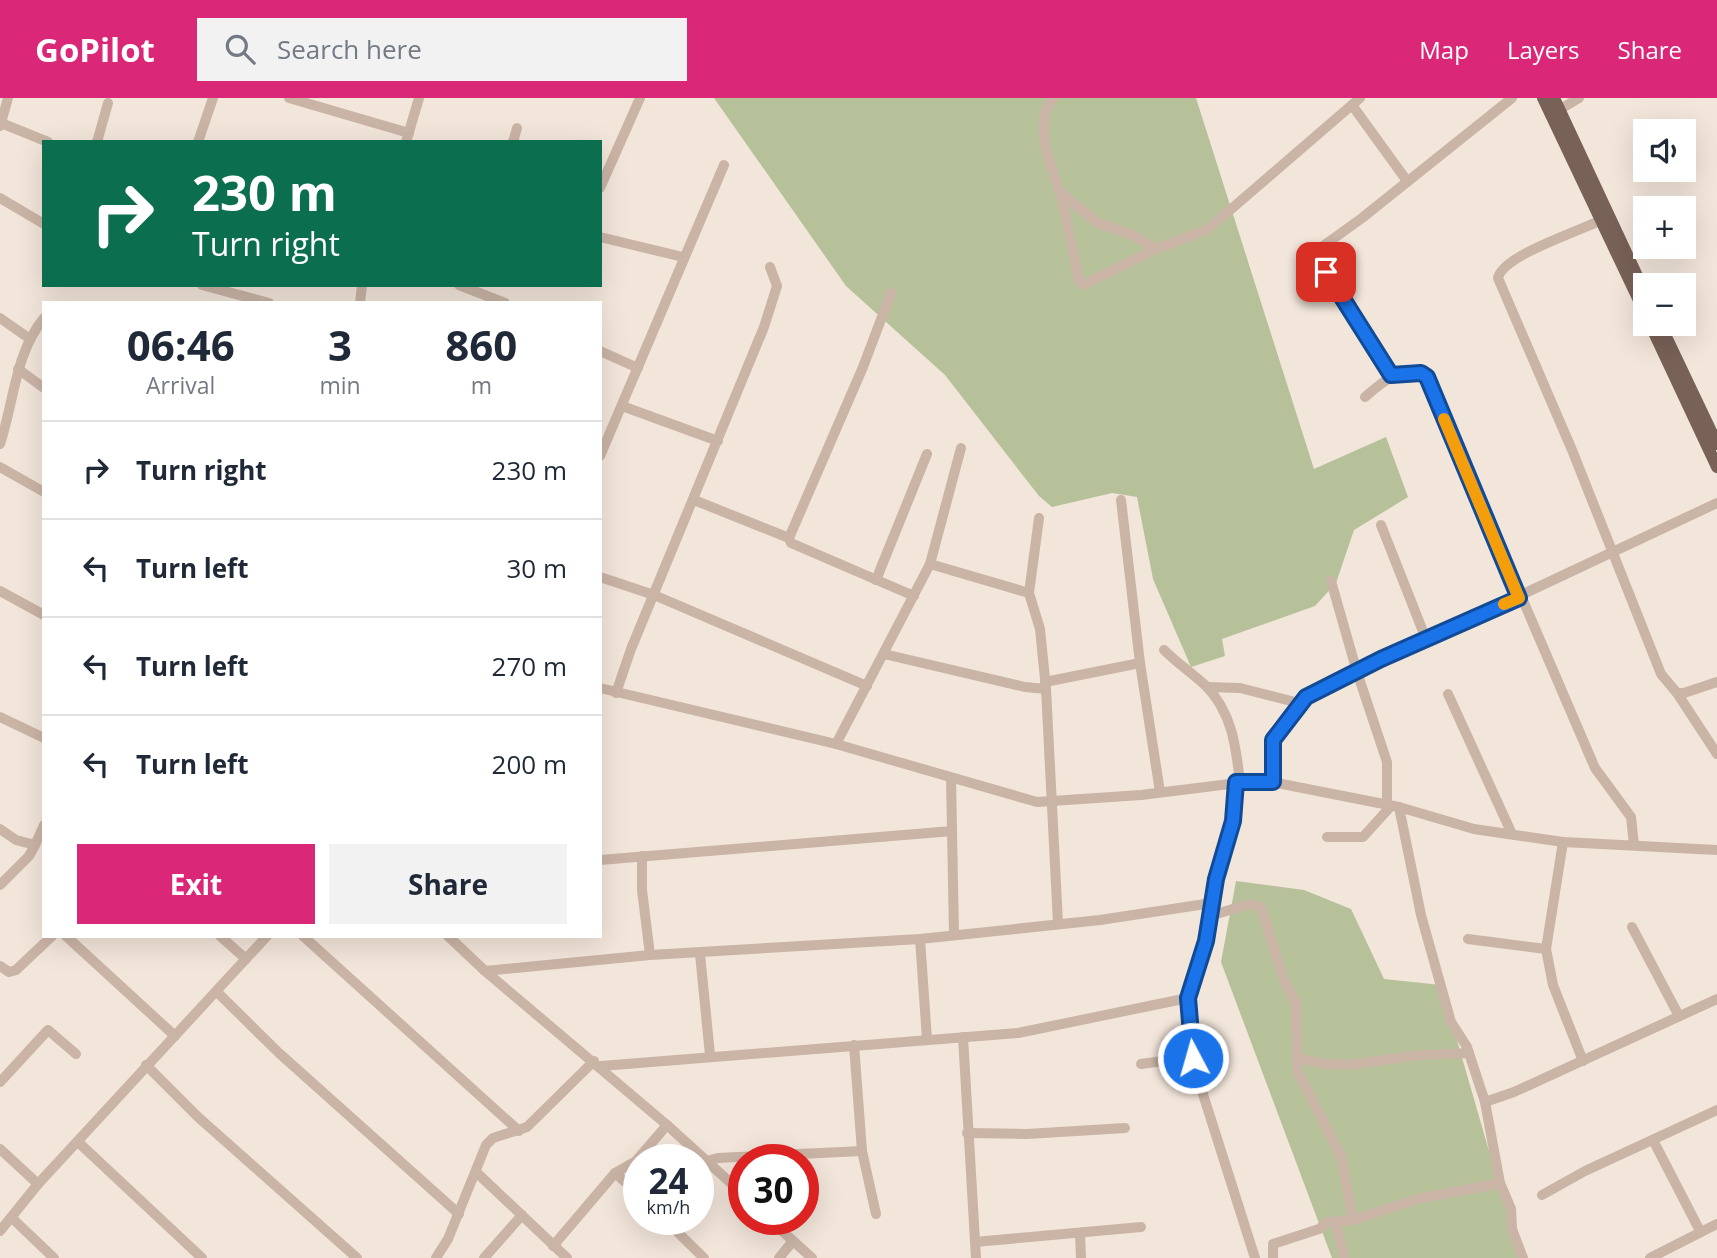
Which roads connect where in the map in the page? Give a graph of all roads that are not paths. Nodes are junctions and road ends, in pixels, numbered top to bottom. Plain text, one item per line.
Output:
1 (9, 98) edge
2 (213, 98) edge
3 (289, 98) edge
4 (419, 98) edge
5 (640, 98) edge
6 (1053, 98) edge
7 (1512, 98) edge
8 (1543, 98) edge
9 (1579, 98) edge
10 (1356, 102) edge
11 (108, 103) dead end
12 (1557, 104) edge
13 (1, 124) edge
14 (517, 128) dead end
15 (407, 138) edge
16 (43, 140) edge
17 (98, 140) edge
18 (199, 140) edge
19 (514, 140) edge
20 (724, 165) dead end
21 (1407, 181) junction
22 (602, 184) edge
23 (1060, 193) junction
24 (0, 198) edge
25 (1601, 220) junction
26 (42, 223) edge
27 (602, 237) edge
28 (1156, 249) junction
29 (1313, 253) junction
30 (683, 257) junction
31 (1301, 261) dead end
32 (770, 267) dead end
33 (1636, 273) edge
34 (209, 287) edge
35 (464, 287) edge
36 (1633, 288) edge
37 (891, 293) dead end
38 (262, 301) edge
39 (500, 301) edge
40 (0, 318) edge
41 (42, 321) edge
42 (1656, 336) edge
43 (1665, 336) edge
44 (30, 339) junction
45 (602, 352) edge
46 (638, 368) junction
47 (18, 369) junction
48 (1391, 375) junction
49 (42, 387) edge
50 (1365, 397) dead end
51 (622, 406) junction
52 (1711, 438) edge
53 (718, 441) junction
54 (0, 444) edge
55 (961, 448) dead end
56 (602, 451) edge
57 (927, 454) dead end
58 (0, 467) edge
59 (1717, 467) edge
60 (42, 491) edge
61 (694, 500) junction
62 (1121, 500) dead end
63 (1717, 503) edge
64 (1039, 518) dead end
65 (1381, 525) dead end
66 (789, 538) junction
67 (1612, 552) junction
68 (930, 565) junction
69 (602, 579) edge
70 (876, 580) junction
71 (1331, 580) dead end
72 (0, 591) edge
73 (1029, 593) junction
74 (654, 595) junction
75 (914, 596) junction
76 (1519, 598) junction
77 (42, 614) edge
78 (1426, 639) junction
79 (1164, 650) dead end
80 (884, 654) junction
81 (1140, 663) junction
82 (1357, 672) junction
83 (1717, 682) edge
84 (867, 686) junction
85 (1046, 686) junction
86 (1207, 687) junction
87 (602, 689) edge
88 (615, 693) junction
89 (1677, 693) junction
90 (1448, 694) dead end
91 (1299, 703) junction
92 (0, 717) edge
93 (42, 737) edge
94 (836, 744) junction
95 (1717, 754) edge
96 (951, 778) junction
97 (1238, 782) junction
98 (1273, 782) junction
99 (1160, 792) junction
100 (1051, 803) junction
101 (1392, 806) junction
102 (0, 829) edge
103 (42, 829) edge
104 (952, 831) junction
105 (1512, 834) junction
106 (1327, 837) dead end
107 (1563, 842) junction
108 (35, 845) junction
109 (1634, 845) junction
110 (1716, 853) edge
111 (642, 856) junction
112 (602, 860) edge
113 (0, 885) edge
114 (1212, 903) junction
115 (1210, 916) junction
116 (1058, 923) junction
117 (1632, 927) dead end
118 (954, 935) junction
119 (50, 938) edge
120 (68, 938) edge
121 (222, 938) edge
122 (265, 938) edge
123 (305, 938) edge
124 (450, 938) edge
125 (920, 939) junction
126 (1468, 939) dead end
127 (1546, 949) junction
128 (700, 954) junction
129 (650, 955) junction
130 (246, 959) junction
131 (0, 966) edge
132 (485, 971) junction
133 (217, 992) junction
134 (1188, 998) junction
135 (1717, 999) edge
136 (1679, 1016) junction
137 (175, 1036) junction
138 (964, 1037) junction
139 (927, 1039) junction
140 (854, 1045) junction
141 (1469, 1053) junction
142 (76, 1054) dead end
143 (710, 1055) junction
144 (1296, 1057) junction
145 (1193, 1058) junction
146 (1583, 1061) junction
147 (597, 1064) junction
148 (146, 1065) junction
149 (1140, 1065) dead end
150 (0, 1082) edge
151 (1485, 1102) junction
152 (1717, 1110) edge
153 (667, 1125) junction
154 (1125, 1128) dead end
155 (519, 1131) junction
156 (967, 1133) junction
157 (1653, 1140) junction
158 (78, 1142) junction
159 (688, 1144) edge
160 (0, 1149) edge
161 (862, 1151) junction
162 (714, 1159) edge
163 (714, 1167) edge
164 (476, 1172) junction
165 (615, 1173) junction
166 (623, 1180) edge
167 (728, 1180) edge
168 (1500, 1183) junction
169 (38, 1185) junction
170 (1542, 1195) dead end
171 (460, 1214) junction
172 (876, 1214) dead end
173 (522, 1215) junction
174 (12, 1218) junction
175 (1353, 1220) junction
176 (1336, 1222) junction
177 (1717, 1224) edge
178 (1141, 1227) dead end
179 (0, 1231) edge
180 (1700, 1231) junction
181 (1080, 1233) junction
182 (680, 1235) edge
183 (787, 1235) edge
184 (793, 1241) junction
185 (975, 1242) junction
186 (553, 1246) junction
187 (54, 1258) edge
188 (202, 1258) edge
189 (358, 1258) edge
190 (436, 1258) edge
191 (484, 1258) edge
192 (567, 1258) edge
193 (704, 1258) edge
194 (779, 1258) edge
195 (812, 1258) edge
196 (976, 1258) edge
197 (1081, 1258) edge
198 (1255, 1258) edge
199 (1273, 1258) edge
200 (1344, 1258) edge
201 (1523, 1258) edge
202 (1653, 1258) edge

1 - 13 street
2 - 18 street
3 - 15 street
4 - 15 street
5 - 22 street
6 - 23 street
7 - 21 street
8 - 25 main road
9 - 12 street
10 - 21 street
10 - 28 street
11 - 17 street
12 - 33 main road
13 - 16 street
14 - 19 street
20 - 30 street
21 - 29 street
23 - 28 street
23 - 28 street
24 - 26 street
25 - 36 main road
25 - 67 street
27 - 30 street
29 - 31 street
29 - 48 street
30 - 46 street
32 - 53 street
34 - 38 street
35 - 39 street
37 - 66 street
40 - 44 street
41 - 44 street
42 - 52 main road
43 - 52 main road
44 - 47 street
45 - 46 street
46 - 51 street
47 - 49 street
47 - 54 street
48 - 50 street
48 - 76 street
51 - 53 street
51 - 56 street
52 - 59 main road
53 - 61 street
55 - 68 street
57 - 70 street
58 - 60 street
61 - 66 street
61 - 74 street
62 - 81 street
63 - 67 street
64 - 73 street
65 - 78 street
66 - 70 street
67 - 76 street
67 - 89 street
68 - 73 street
68 - 75 street
69 - 74 street
70 - 75 street
71 - 82 street
72 - 77 street
73 - 85 street
74 - 84 street
74 - 88 street
75 - 80 street
76 - 78 street
76 - 109 street
78 - 82 street
79 - 86 street
80 - 84 street
80 - 85 street
81 - 85 street
81 - 99 street
82 - 91 street
82 - 101 street
83 - 89 street
84 - 94 street
85 - 100 street
86 - 91 street
86 - 97 street
87 - 88 street
88 - 94 street
89 - 95 street
90 - 105 street
91 - 98 street
92 - 93 street
94 - 96 street
96 - 100 street
96 - 104 street
97 - 98 street
97 - 99 street
97 - 114 street
98 - 101 street
99 - 100 street
100 - 116 street
101 - 105 street
101 - 106 street
101 - 141 street
102 - 108 street
103 - 108 street
104 - 111 street
104 - 118 street
105 - 107 street
107 - 109 street
107 - 127 street
108 - 113 street
109 - 110 street
111 - 112 street
111 - 129 street
114 - 115 street
114 - 116 street
115 - 134 street
115 - 144 street
116 - 118 street
117 - 136 street
118 - 125 street
119 - 131 street
120 - 137 street
121 - 130 street
122 - 130 street
123 - 155 street
124 - 132 street
125 - 128 street
125 - 139 street
126 - 127 street
127 - 146 street
128 - 129 street
128 - 143 street
129 - 132 street
130 - 133 street
132 - 147 street
133 - 137 street
133 - 171 street
134 - 138 street
134 - 145 street
135 - 136 street
136 - 146 street
137 - 148 street
138 - 139 street
138 - 156 street
139 - 140 street
140 - 143 street
140 - 161 street
141 - 144 street
141 - 151 street
142 - 150 street
143 - 147 street
144 - 175 street
145 - 149 street
145 - 198 street
146 - 151 street
147 - 153 street
147 - 155 street
148 - 158 street
148 - 189 street
151 - 168 street
152 - 157 street
153 - 159 street
153 - 165 street
154 - 156 street
155 - 164 street
156 - 185 street
157 - 170 street
157 - 180 street
158 - 169 street
158 - 188 street
160 - 169 street
161 - 162 street
161 - 172 street
163 - 167 street
164 - 171 street
164 - 173 street
165 - 166 street
165 - 186 street
168 - 175 street
168 - 201 street
169 - 174 street
171 - 190 street
173 - 186 street
173 - 191 street
174 - 179 street
174 - 187 street
175 - 176 street
176 - 199 street
176 - 200 street
177 - 180 street
178 - 181 street
180 - 202 street
181 - 185 street
181 - 197 street
182 - 193 street
183 - 184 street
184 - 194 street
184 - 195 street
185 - 196 street
186 - 192 street

